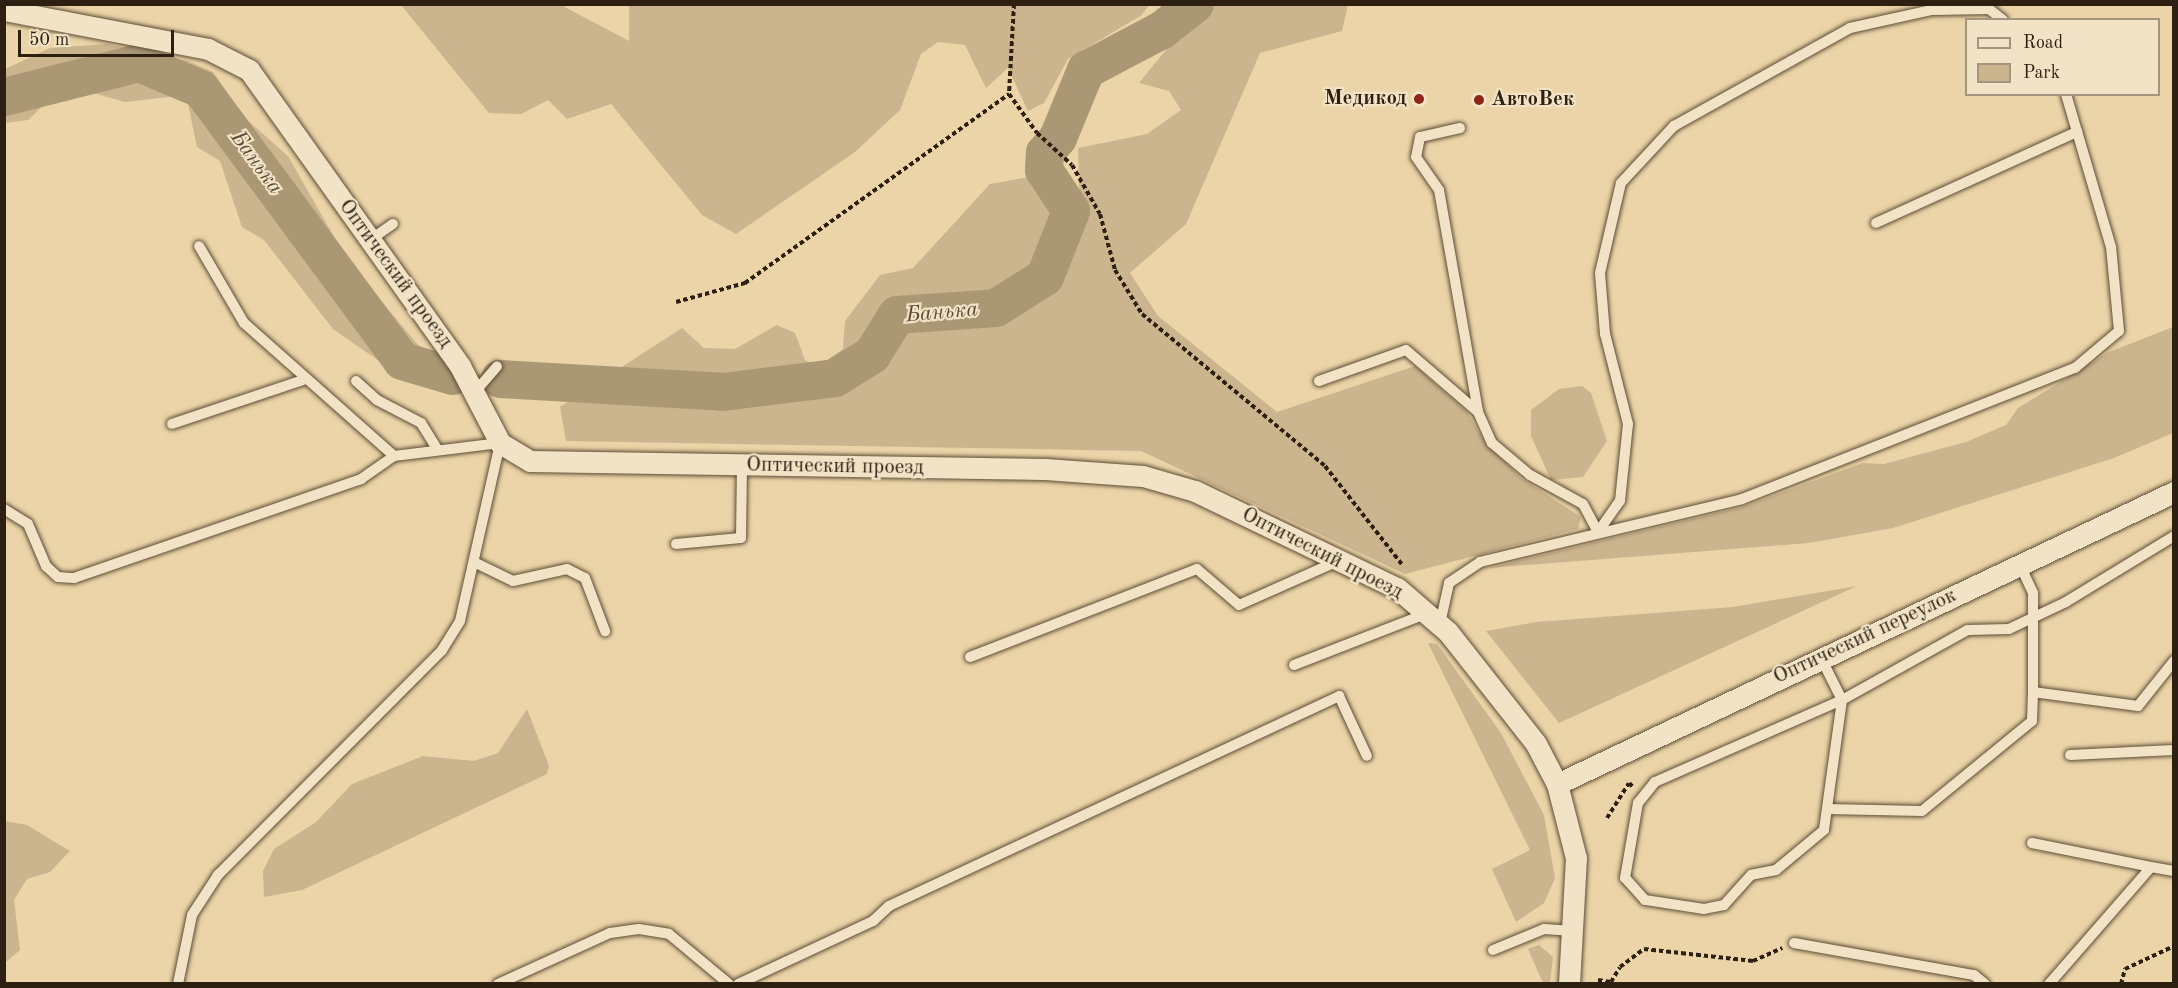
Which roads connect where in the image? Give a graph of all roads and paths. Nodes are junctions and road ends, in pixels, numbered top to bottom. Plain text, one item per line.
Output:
1 (1014, 4) edge
2 (4, 10) edge
3 (2000, 18) edge
4 (1010, 94) junction
5 (2067, 96) edge
6 (1460, 128) dead end
7 (2077, 132) junction
8 (1876, 223) dead end
9 (393, 224) dead end
10 (370, 240) junction
11 (199, 246) dead end
12 (676, 302) dead end
13 (497, 367) dead end
14 (303, 380) junction
15 (356, 381) dead end
16 (1319, 381) dead end
17 (474, 393) junction
18 (1478, 412) junction
19 (172, 424) dead end
20 (500, 443) junction
21 (437, 449) junction
22 (394, 456) junction
23 (742, 465) junction
24 (2174, 492) edge
25 (4, 509) edge
26 (1598, 532) junction
27 (2174, 537) edge
28 (676, 544) dead end
29 (1338, 561) junction
30 (476, 562) junction
31 (2020, 565) junction
32 (1403, 566) dead end
33 (2033, 617) junction
34 (1434, 618) junction
35 (605, 631) dead end
36 (970, 657) dead end
37 (1821, 658) junction
38 (2174, 661) edge
39 (1294, 664) dead end
40 (2033, 692) junction
41 (1842, 700) junction
42 (2174, 750) edge
43 (2070, 755) dead end
44 (1367, 756) dead end
45 (1557, 784) junction
46 (1827, 809) junction
47 (2032, 843) dead end
48 (2151, 867) junction
49 (2174, 871) edge
50 (1573, 931) junction
51 (1794, 943) joint
52 (2174, 946) edge
53 (1493, 950) dead end
54 (1598, 980) dead end
55 (2050, 983) edge
56 (178, 984) edge
57 (498, 984) edge
58 (729, 984) edge
59 (738, 984) edge
60 (1569, 984) edge
61 (1984, 984) edge
62 (2121, 984) edge

1 - 4 path
2 - 10 street, Оптический проезд
3 - 26 lane
4 - 12 path
4 - 32 path
5 - 7 lane
6 - 18 lane
7 - 8 lane
7 - 26 lane
9 - 10 lane
10 - 17 street, Оптический проезд
11 - 14 lane
13 - 17 lane
14 - 19 lane
14 - 22 lane
15 - 21 lane
16 - 18 lane
17 - 20 street, Оптический проезд
18 - 26 lane
20 - 21 lane
20 - 23 street, Оптический проезд
20 - 30 lane
21 - 22 lane
22 - 25 lane
23 - 28 lane
23 - 29 street, Оптический проезд
24 - 31 street, Оптический переулок
26 - 34 lane
27 - 33 lane
29 - 34 street, Оптический проезд
29 - 36 lane
30 - 35 lane
30 - 56 lane
31 - 33 lane
31 - 37 street, Оптический переулок
33 - 40 lane
33 - 41 lane
34 - 39 lane
34 - 45 street, Оптический проезд
37 - 41 lane
37 - 45 street, Оптический переулок
38 - 40 lane
40 - 46 lane
41 - 46 lane
41 - 46 lane
42 - 43 lane
44 - 59 lane
45 - 50 street, Оптический проезд
47 - 48 lane
48 - 49 lane
48 - 55 lane
50 - 53 lane
50 - 60 street, Оптический проезд
51 - 54 path
51 - 61 lane
52 - 62 path
57 - 58 lane

